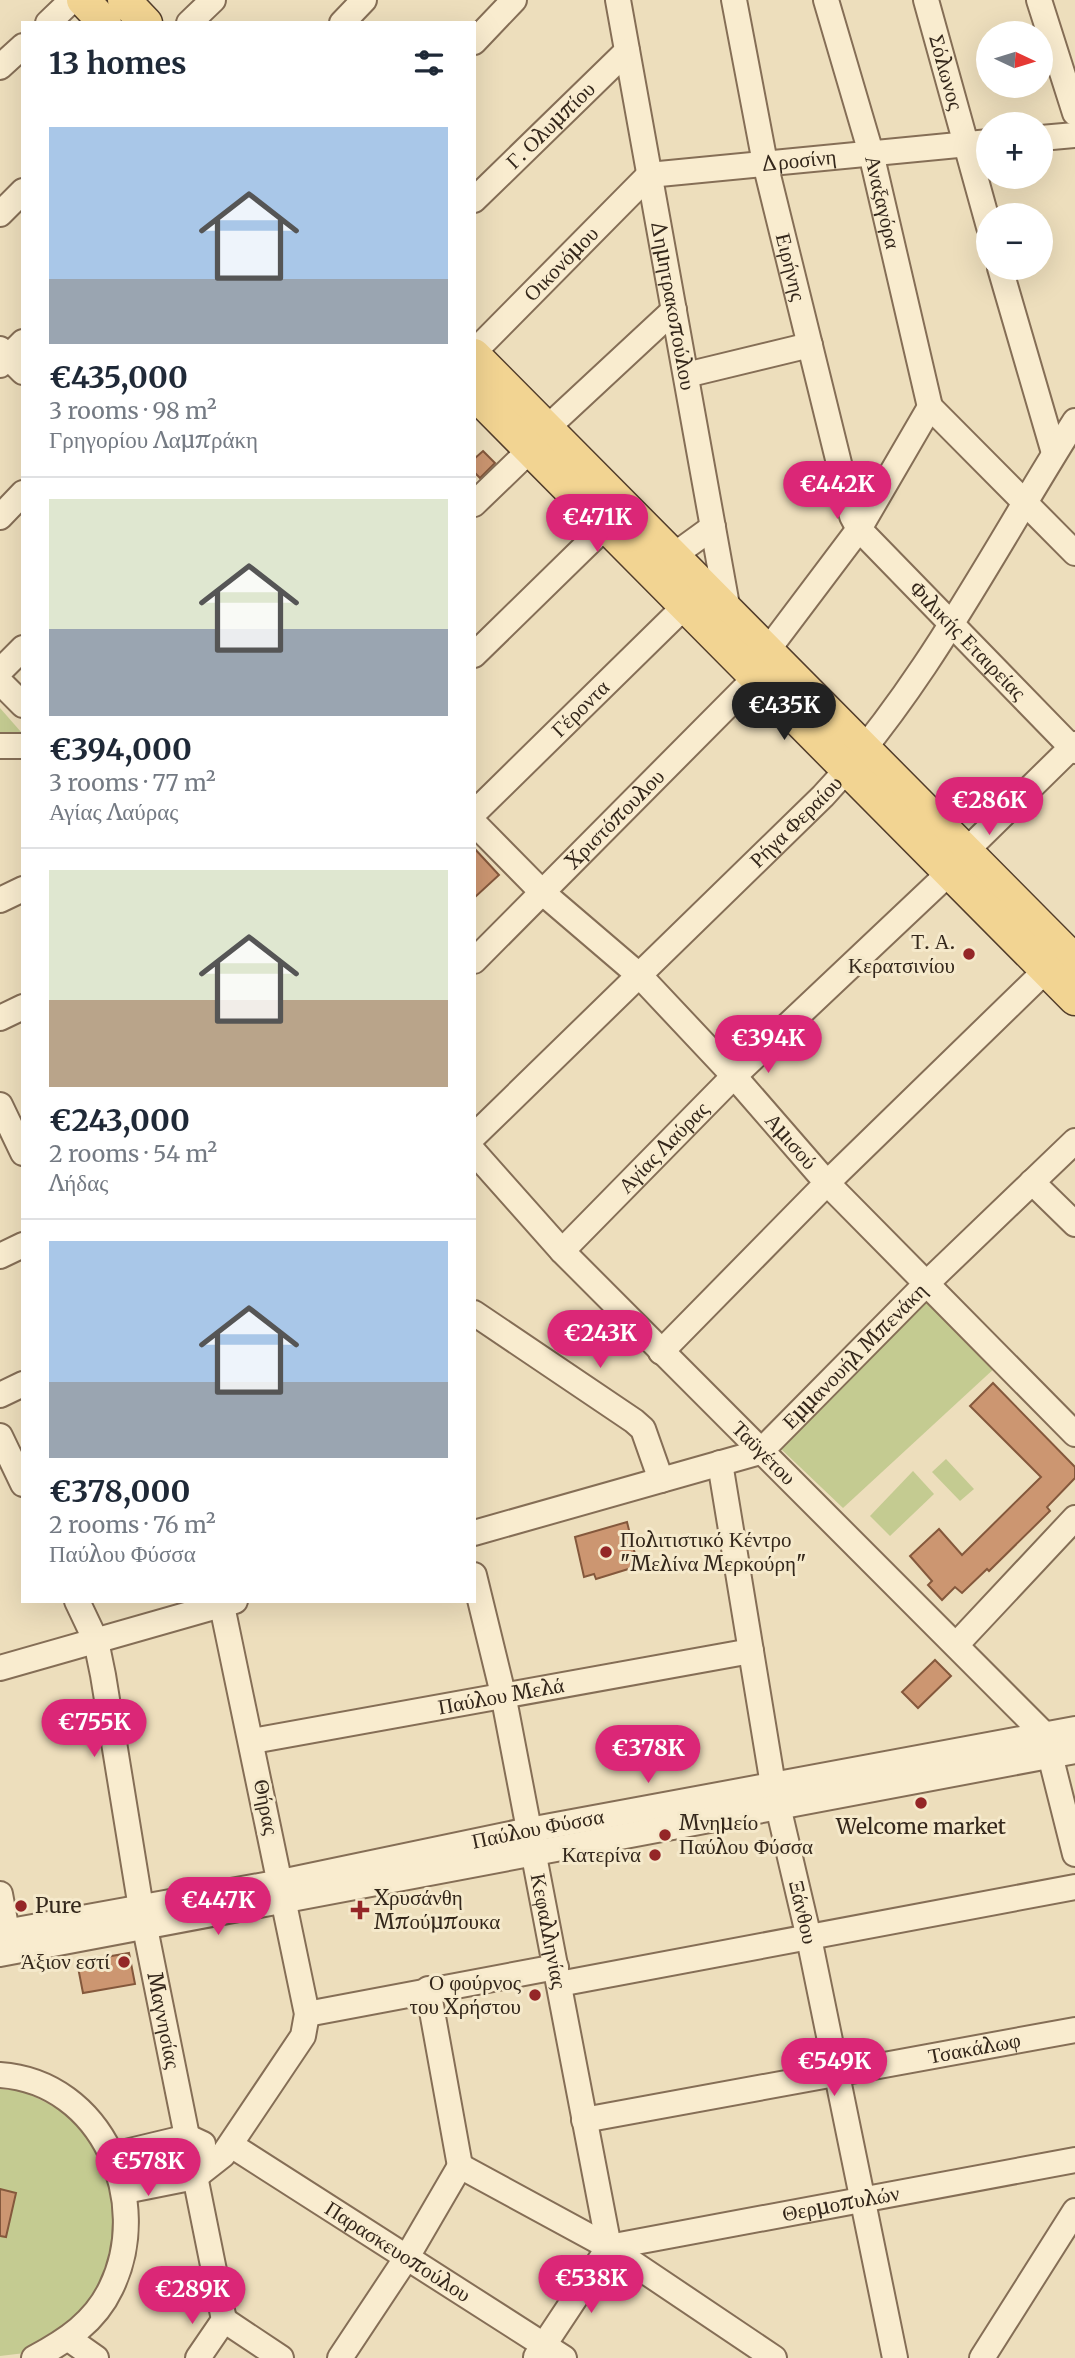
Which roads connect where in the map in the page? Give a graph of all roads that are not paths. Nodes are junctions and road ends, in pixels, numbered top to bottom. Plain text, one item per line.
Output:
1 (72, 0) edge
2 (83, 0) edge
3 (124, 0) edge
4 (143, 0) edge
5 (213, 0) edge
6 (364, 0) edge
7 (514, 0) edge
8 (618, 0) edge
9 (734, 0) edge
10 (826, 0) edge
11 (926, 0) edge
12 (1039, 0) edge
13 (50, 21) edge
14 (103, 21) edge
15 (144, 21) edge
16 (153, 21) edge
17 (192, 21) edge
18 (344, 21) edge
19 (476, 40) edge
20 (21, 48) edge
21 (627, 51) junction
22 (0, 67) edge
23 (1075, 113) edge
24 (1075, 135) edge
25 (1053, 137) edge
26 (976, 140) edge
27 (976, 143) edge
28 (871, 153) junction
29 (765, 163) junction
30 (649, 175) junction
31 (21, 193) edge
32 (476, 198) edge
33 (0, 214) edge
34 (1004, 280) edge
35 (674, 310) junction
36 (810, 345) junction
37 (476, 352) edge
38 (476, 357) edge
39 (686, 375) junction
40 (476, 395) edge
41 (930, 407) junction
42 (1075, 421) edge
43 (538, 439) junction
44 (1054, 453) junction
45 (21, 496) edge
46 (1023, 502) junction
47 (476, 503) edge
48 (0, 517) edge
49 (606, 526) junction
50 (713, 527) junction
51 (859, 529) junction
52 (1075, 553) edge
53 (673, 556) junction
54 (685, 606) junction
55 (728, 611) junction
56 (951, 621) junction
57 (21, 650) edge
58 (476, 653) edge
59 (762, 664) junction
60 (0, 671) edge
61 (0, 682) edge
62 (21, 703) edge
63 (0, 746) edge
64 (21, 746) edge
65 (1074, 747) edge
66 (857, 761) junction
67 (476, 811) edge
68 (476, 825) edge
69 (958, 862) junction
70 (21, 890) edge
71 (543, 893) junction
72 (0, 900) edge
73 (476, 959) edge
74 (1060, 965) edge
75 (640, 976) junction
76 (1075, 999) edge
77 (21, 1008) edge
78 (0, 1018) edge
79 (734, 1076) junction
80 (0, 1105) edge
81 (476, 1134) edge
82 (15, 1137) edge
83 (1075, 1141) edge
84 (476, 1154) edge
85 (1032, 1182) junction
86 (827, 1183) junction
87 (1075, 1224) edge
88 (21, 1246) edge
89 (562, 1251) junction
90 (0, 1256) edge
91 (928, 1282) junction
92 (476, 1314) edge
93 (661, 1352) junction
94 (21, 1385) edge
95 (0, 1395) edge
96 (1075, 1434) edge
97 (0, 1436) edge
98 (760, 1452) junction
99 (720, 1463) junction
100 (661, 1480) junction
101 (21, 1481) edge
102 (1075, 1518) edge
103 (476, 1532) edge
104 (476, 1583) edge
105 (78, 1603) edge
106 (223, 1603) edge
107 (226, 1603) edge
108 (96, 1641) junction
109 (956, 1645) junction
110 (751, 1651) junction
111 (0, 1668) edge
112 (503, 1694) junction
113 (1075, 1729) edge
114 (253, 1741) junction
115 (1057, 1747) edge
116 (776, 1795) junction
117 (531, 1841) junction
118 (1075, 1854) edge
119 (1075, 1887) edge
120 (282, 1891) junction
121 (0, 1894) edge
122 (143, 1917) junction
123 (809, 1938) junction
124 (4, 1942) edge
125 (557, 1975) junction
126 (428, 1989) junction
127 (307, 2014) junction
128 (1075, 2030) edge
129 (0, 2075) edge
130 (835, 2075) junction
131 (584, 2120) junction
132 (188, 2137) junction
133 (227, 2150) junction
134 (113, 2155) junction
135 (1075, 2160) edge
136 (460, 2166) junction
137 (195, 2177) junction
138 (125, 2191) junction
139 (861, 2202) junction
140 (1073, 2218) edge
141 (609, 2247) junction
142 (407, 2257) junction
143 (224, 2320) junction
144 (69, 2339) junction
145 (548, 2354) edge
146 (34, 2358) edge
147 (96, 2358) edge
148 (198, 2358) edge
149 (281, 2358) edge
150 (340, 2358) edge
151 (774, 2358) edge
152 (895, 2358) edge
153 (982, 2358) edge

1 - 13 street
2 - 14 main road
3 - 15 main road
4 - 16 street
5 - 17 street
6 - 18 street
7 - 19 street
8 - 21 street, Δημητρακοπούλου
9 - 29 street, Ειρήνης
10 - 28 street, Αναξαγόρα
11 - 26 street, Σόλωνος
12 - 23 street
20 - 22 street
21 - 30 street, Δημητρακοπούλου
21 - 32 street, Γ. Ολυμπίου
24 - 25 street
27 - 28 street, Δροσίνη
28 - 29 street, Δροσίνη
28 - 41 street, Αναξαγόρα
29 - 30 street, Δροσίνη
29 - 36 street, Ειρήνης
30 - 35 street, Δημητρακοπούλου
30 - 37 street, Οικονόμου
31 - 33 street
34 - 44 street
35 - 39 street, Δημητρακοπούλου
35 - 43 street
36 - 39 street
36 - 51 street, Ειρήνης
38 - 43 main road
39 - 50 street, Δημητρακοπούλου
40 - 43 main road
41 - 46 street
41 - 51 street, Χριστόπουλου
42 - 44 street, Ρήγα Φεραίου
43 - 47 street
43 - 49 main road
43 - 53 main road
44 - 46 street, Ρήγα Φεραίου
45 - 48 street
46 - 52 street
46 - 56 street, Ρήγα Φεραίου
49 - 54 main road
49 - 58 street
50 - 53 street
50 - 55 street, Δημητρακοπούλου
51 - 56 street, Φιλικής Εταιρείας
51 - 59 street, Χριστόπουλου
53 - 55 main road
54 - 59 main road
54 - 67 street, Γέροντα
55 - 59 main road
56 - 65 street, Φιλικής Εταιρείας
56 - 66 street, Ρήγα Φεραίου
57 - 60 street
59 - 66 main road
59 - 71 street, Χριστόπουλου
61 - 62 street
63 - 64 street
65 - 69 street, Αγίας Λαύρας
66 - 69 main road
66 - 75 street, Ρήγα Φεραίου
68 - 71 street, Αμισού
69 - 74 main road
69 - 79 street, Αγίας Λαύρας
70 - 72 street
71 - 73 street, Χριστόπουλου
71 - 75 street, Αμισού
74 - 76 main road
74 - 86 street
75 - 79 street, Αμισού
75 - 81 street, Ρήγα Φεραίου
77 - 78 street
79 - 86 street, Αμισού
79 - 89 street, Αγίας Λαύρας
80 - 82 street
83 - 85 street, Εμμανουήλ Μπενάκη
84 - 89 street, Ταϋγέτου
85 - 87 street
85 - 91 street, Εμμανουήλ Μπενάκη
86 - 91 street, Αμισού
86 - 93 street
88 - 90 street
89 - 93 street, Ταϋγέτου
91 - 96 street, Αμισού
91 - 98 street, Εμμανουήλ Μπενάκη
92 - 100 street
93 - 98 street, Ταϋγέτου
94 - 95 street
97 - 101 street
98 - 99 street, Εμμανουήλ Μπενάκη
98 - 109 street, Ταϋγέτου
99 - 100 street, Εμμανουήλ Μπενάκη
99 - 110 street, Ξάνθου
100 - 103 street, Εμμανουήλ Μπενάκη
102 - 109 street
104 - 112 street, Κεφαλληνίας
105 - 108 street, Μαγνησίας
106 - 108 street
107 - 114 street, Θήρας
108 - 111 street
108 - 122 street, Μαγνησίας
109 - 115 street, Ταϋγέτου
110 - 112 street, Παύλου Μελά
110 - 116 street, Ξάνθου
112 - 114 street, Παύλου Μελά
112 - 117 street, Κεφαλληνίας
113 - 115 street, Παύλου Φύσσα
114 - 120 street, Θήρας
115 - 116 street, Παύλου Φύσσα
115 - 118 street
116 - 117 street, Παύλου Φύσσα
116 - 123 street, Ξάνθου
117 - 120 street, Παύλου Φύσσα
117 - 125 street, Κεφαλληνίας
119 - 123 street
120 - 122 street, Παύλου Φύσσα
120 - 127 street, Θήρας
121 - 124 street
122 - 124 street, Παύλου Φύσσα
122 - 132 street, Μαγνησίας
123 - 125 street
123 - 130 street, Ξάνθου
125 - 126 street
125 - 131 street, Κεφαλληνίας
126 - 127 street
126 - 136 street
127 - 133 street
128 - 130 street, Τσακάλωφ
129 - 134 street
130 - 131 street, Τσακάλωφ
130 - 139 street, Ξάνθου
131 - 141 street, Κεφαλληνίας
132 - 133 street, Παρασκευοπούλου
132 - 134 street
132 - 137 street, Μαγνησίας
133 - 137 street
133 - 142 street, Παρασκευοπούλου
134 - 138 street
135 - 139 street, Θερμοπυλών
136 - 141 street
136 - 142 street
137 - 138 street
137 - 143 street, Μαγνησίας
138 - 144 street
139 - 141 street, Θερμοπυλών
139 - 152 street, Ξάνθου
140 - 153 street
141 - 145 street
141 - 151 street
142 - 145 street, Παρασκευοπούλου
142 - 150 street
143 - 148 street
143 - 149 street
144 - 146 street
144 - 147 street

